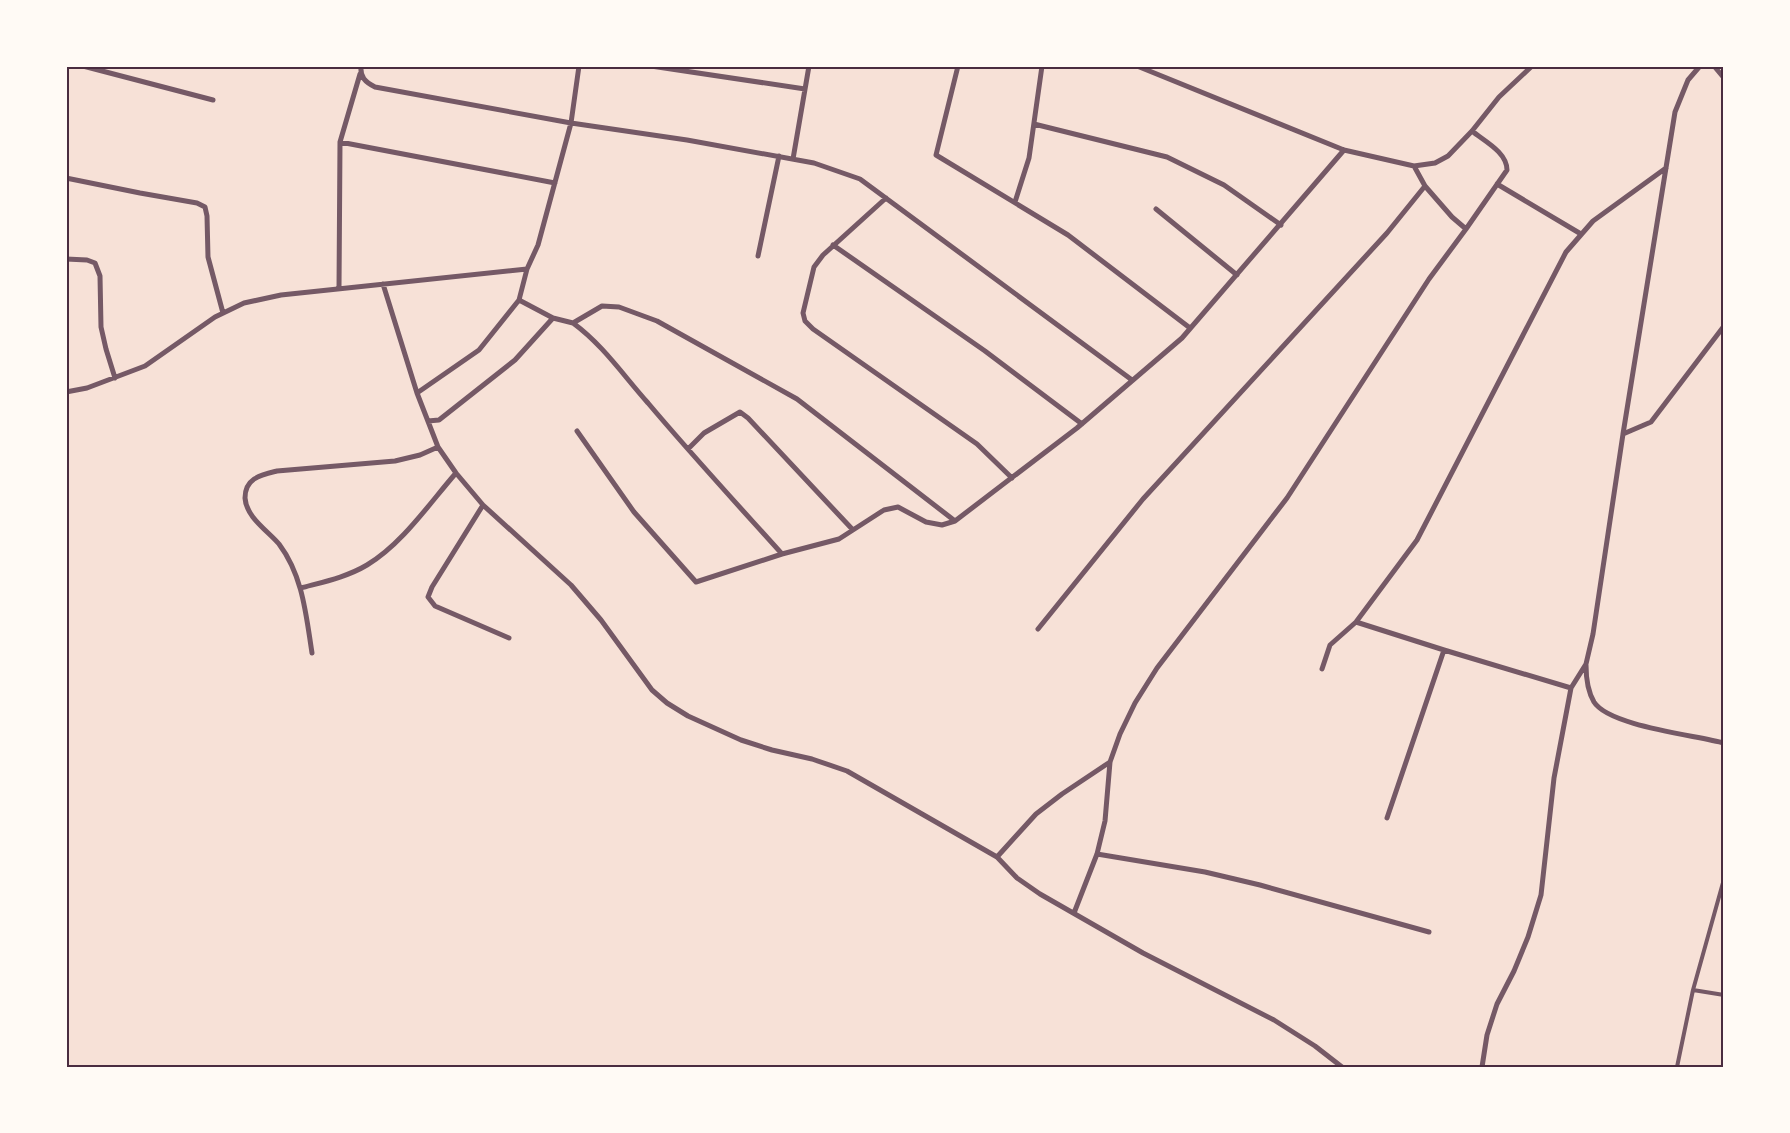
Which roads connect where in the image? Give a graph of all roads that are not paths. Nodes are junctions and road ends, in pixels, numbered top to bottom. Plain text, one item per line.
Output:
1 (83, 66) edge
2 (361, 66) edge
3 (578, 66) edge
4 (651, 66) edge
5 (809, 66) edge
6 (958, 66) edge
7 (1042, 66) edge
8 (1137, 66) edge
9 (1532, 66) edge
10 (1700, 66) edge
11 (1714, 66) edge
12 (360, 74) junction
13 (1724, 78) edge
14 (805, 89) junction
15 (213, 100) dead end
16 (572, 123) junction
17 (1034, 124) junction
18 (1472, 131) junction
19 (340, 142) junction
20 (1344, 150) junction
21 (778, 156) junction
22 (793, 159) junction
23 (1414, 166) junction
24 (1666, 168) junction
25 (66, 178) edge
26 (555, 183) junction
27 (1497, 184) junction
28 (1425, 186) junction
29 (886, 198) junction
30 (1015, 202) junction
31 (1156, 209) dead end
32 (1281, 225) junction
33 (1466, 229) junction
34 (1581, 234) junction
35 (833, 245) junction
36 (758, 256) dead end
37 (66, 259) edge
38 (527, 269) junction
39 (1237, 275) junction
40 (383, 284) junction
41 (339, 289) junction
42 (518, 300) junction
43 (223, 313) junction
44 (553, 318) junction
45 (573, 323) junction
46 (1724, 326) edge
47 (1190, 328) junction
48 (115, 378) junction
49 (1132, 380) junction
50 (66, 392) edge
51 (417, 393) junction
52 (428, 420) junction
53 (1082, 424) junction
54 (577, 431) dead end
55 (1623, 434) junction
56 (438, 447) junction
57 (688, 448) junction
58 (456, 473) junction
59 (1012, 478) junction
60 (483, 505) junction
61 (956, 521) junction
62 (853, 530) junction
63 (782, 554) junction
64 (301, 588) junction
65 (1356, 622) junction
66 (1038, 629) dead end
67 (509, 638) dead end
68 (1444, 650) junction
69 (312, 653) dead end
70 (1586, 664) junction
71 (1322, 669) dead end
72 (1571, 688) junction
73 (1724, 743) edge
74 (1110, 762) junction
75 (1387, 818) dead end
76 (1097, 854) junction
77 (997, 857) junction
78 (1724, 879) edge
79 (1074, 913) junction
80 (1429, 932) dead end
81 (1693, 990) junction
82 (1724, 995) edge
83 (1342, 1067) edge
84 (1482, 1067) edge
85 (1677, 1067) edge

1 - 15 street
2 - 12 street
3 - 16 street
4 - 14 street
5 - 14 street
6 - 30 street
7 - 17 street
8 - 20 street
9 - 18 street
10 - 24 street
11 - 13 street
12 - 16 street
12 - 19 street
14 - 22 street
16 - 21 street
16 - 26 street
17 - 30 street
17 - 32 street
18 - 23 street
18 - 27 street
19 - 26 street
19 - 41 street
20 - 23 street
20 - 32 street
21 - 22 street
21 - 36 street
22 - 29 street
23 - 28 street
24 - 34 street
24 - 55 street
25 - 43 street
26 - 38 street
27 - 33 street
27 - 34 street
28 - 33 street
28 - 66 street
29 - 35 street
29 - 49 street
30 - 47 street
31 - 39 street
32 - 39 street
33 - 74 street
34 - 65 street
35 - 53 street
35 - 59 street
37 - 48 street
38 - 40 street
38 - 42 street
39 - 47 street
40 - 41 street
40 - 51 street
41 - 43 street
42 - 44 street
42 - 51 street
43 - 48 street
44 - 45 street
44 - 52 street
45 - 57 street
45 - 61 street
46 - 55 street
47 - 49 street
48 - 50 street
49 - 53 street
51 - 52 street
52 - 56 street
53 - 59 street
54 - 63 street
55 - 70 street
56 - 58 street
56 - 64 street
57 - 62 street
57 - 63 street
58 - 60 street
58 - 64 street
59 - 61 street
60 - 67 street
60 - 77 street
61 - 62 street
62 - 63 street
64 - 69 street
65 - 68 street
65 - 71 street
68 - 72 street
68 - 75 street
70 - 72 street
70 - 73 street
72 - 84 street
74 - 76 street
74 - 77 street
76 - 79 street
76 - 80 street
77 - 79 street
78 - 81 lane
79 - 83 street
81 - 82 lane
81 - 85 lane

